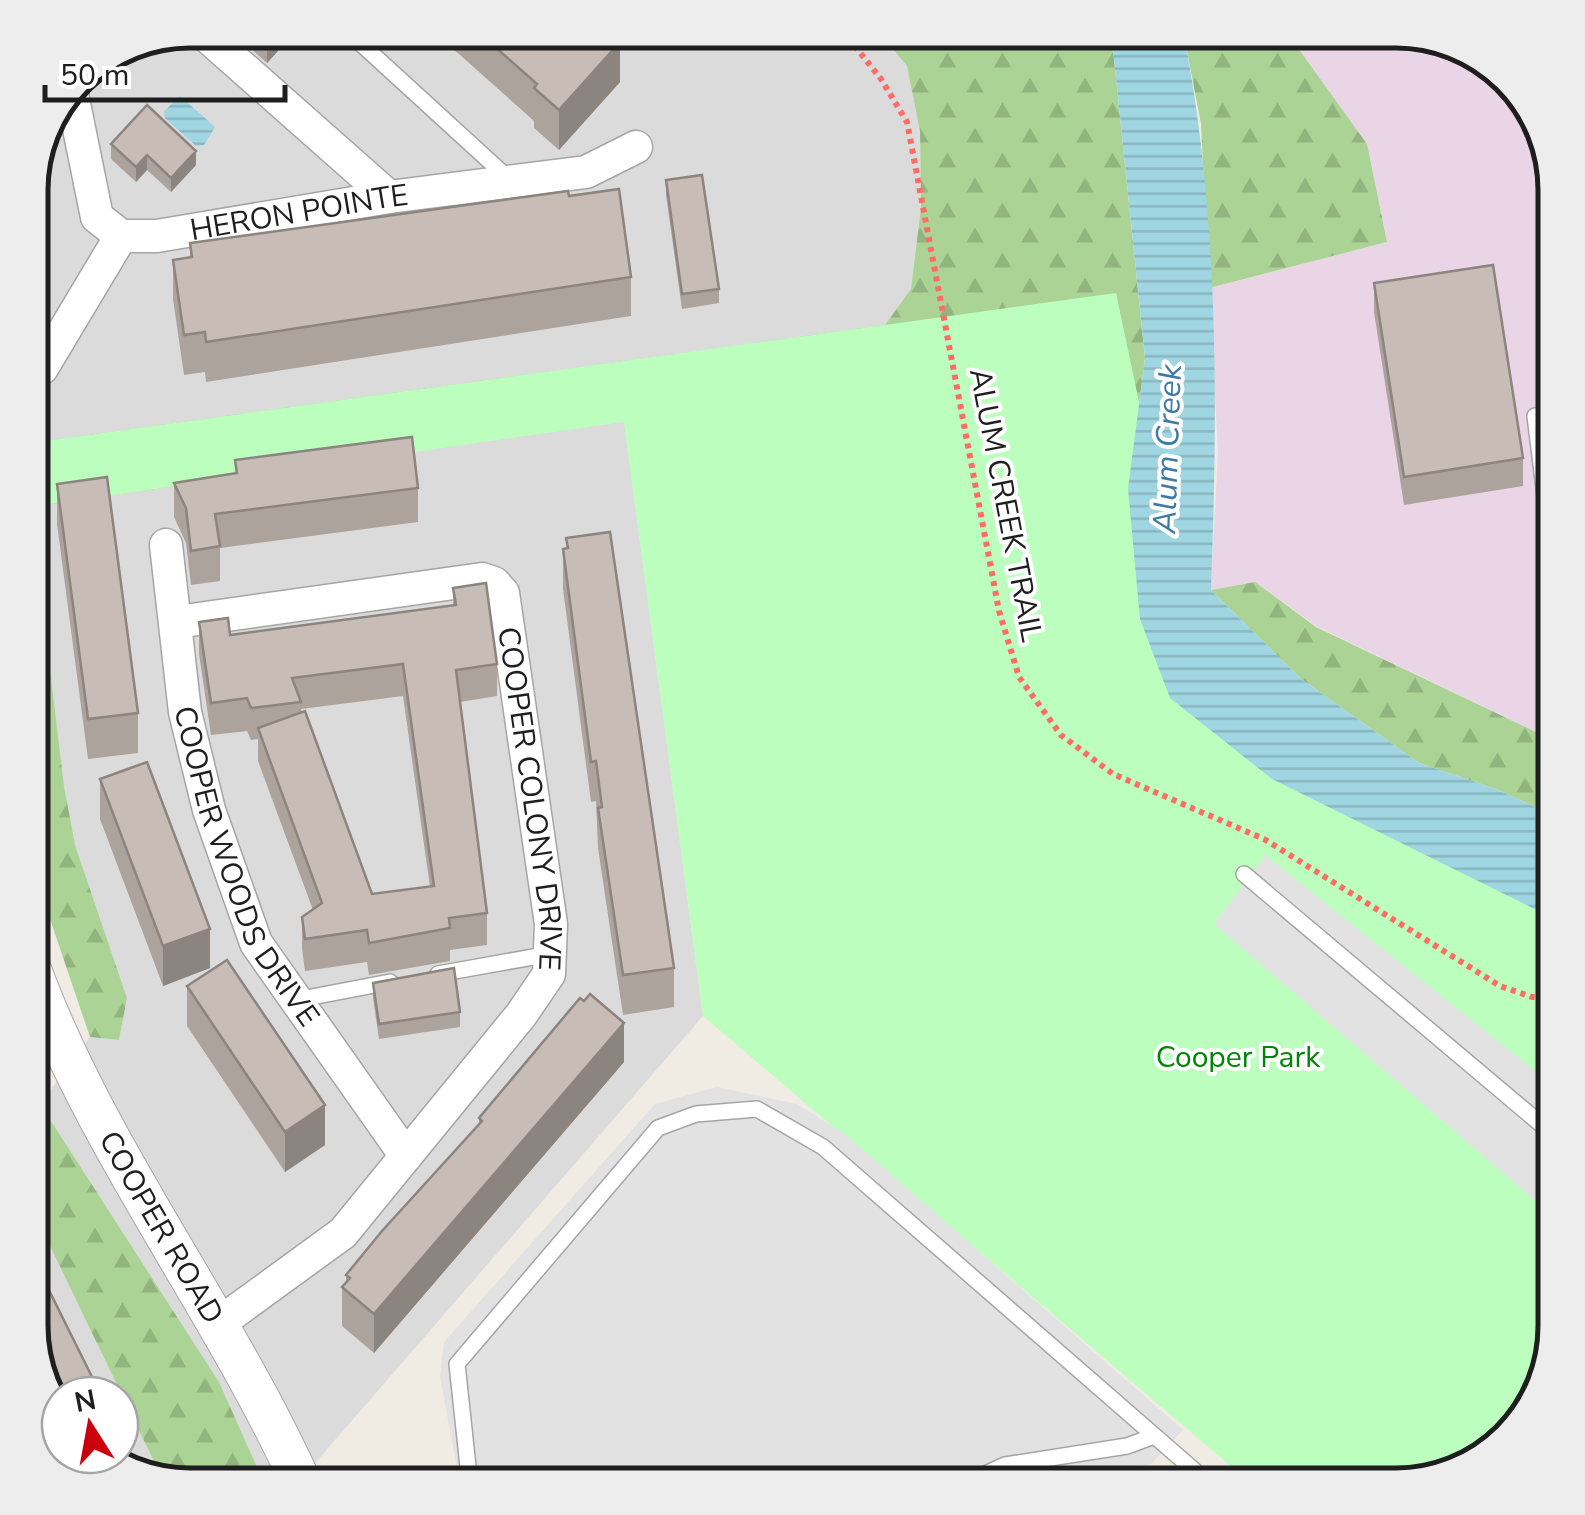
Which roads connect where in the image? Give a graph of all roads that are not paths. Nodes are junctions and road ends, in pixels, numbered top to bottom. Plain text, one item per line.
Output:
1 (220, 48) edge
2 (366, 48) edge
3 (75, 107) edge
4 (636, 147) dead end
5 (512, 181) junction
6 (389, 197) junction
7 (121, 236) junction
8 (48, 358) edge
9 (1537, 416) edge
10 (1537, 442) edge
11 (166, 545) dead end
12 (177, 622) junction
13 (1244, 874) dead end
14 (550, 954) junction
15 (296, 1000) junction
16 (48, 1036) edge
17 (1538, 1122) edge
18 (406, 1156) junction
19 (218, 1324) junction
20 (1154, 1436) junction
21 (294, 1468) edge
22 (468, 1468) edge
23 (998, 1468) edge
24 (1191, 1468) edge

1 - 6 street
2 - 5 lane
3 - 7 street
4 - 5 street, HERON POINTE
5 - 6 street, HERON POINTE
6 - 7 street, HERON POINTE
7 - 8 street
9 - 10 lane
11 - 12 street, COOPER WOODS DRIVE
12 - 14 street, COOPER COLONY DRIVE
12 - 15 street, COOPER WOODS DRIVE
13 - 17 lane
14 - 15 lane
14 - 18 street, COOPER COLONY DRIVE
15 - 18 street, COOPER WOODS DRIVE
16 - 19 street, COOPER ROAD
18 - 19 street, COOPER COLONY DRIVE
19 - 21 street, COOPER ROAD
20 - 22 lane
20 - 23 lane
20 - 24 lane

